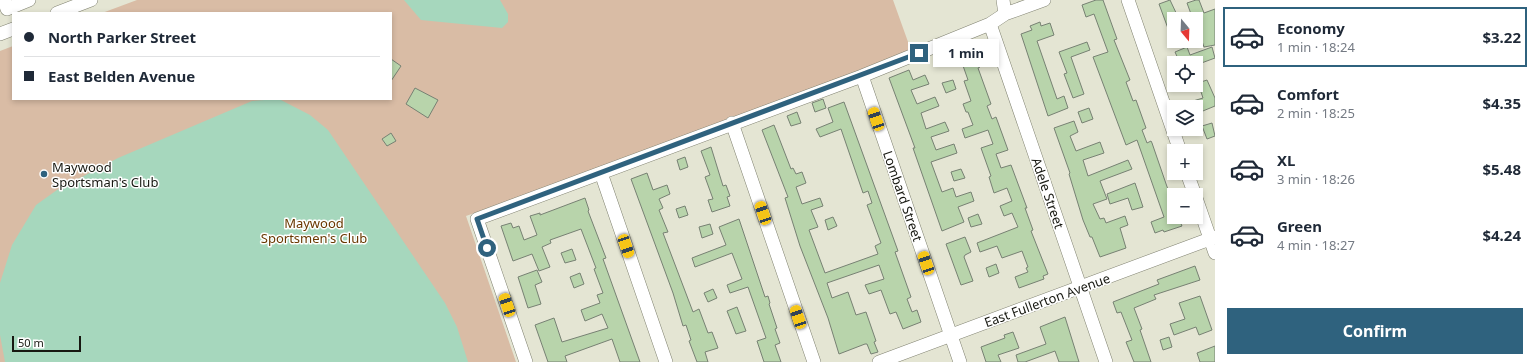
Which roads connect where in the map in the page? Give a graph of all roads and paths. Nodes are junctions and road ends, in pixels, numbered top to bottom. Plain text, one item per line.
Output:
1 (4, 0) edge
2 (29, 0) edge
3 (91, 0) edge
4 (1003, 0) edge
5 (1044, 0) edge
6 (1128, 0) edge
7 (59, 12) edge
8 (1005, 14) junction
9 (990, 24) junction
10 (12, 29) edge
11 (0, 34) edge
12 (862, 76) junction
13 (732, 123) junction
14 (1178, 144) edge
15 (601, 173) junction
16 (1203, 216) edge
17 (1212, 238) edge
18 (1215, 253) edge
19 (1080, 287) junction
20 (951, 336) junction
21 (526, 362) edge
22 (666, 362) edge
23 (814, 362) edge
24 (879, 362) edge
25 (960, 362) edge
26 (1106, 362) edge

1 - 2 street
3 - 7 street
4 - 8 street
5 - 8 street
6 - 14 street
8 - 9 street
9 - 12 street
9 - 19 street, Adele Street
10 - 11 street
12 - 13 street
12 - 20 street, Lombard Street
13 - 15 street
13 - 23 street
15 - 21 street
15 - 22 street
16 - 17 street
17 - 18 street
17 - 19 street, East Fullerton Avenue
19 - 20 street, East Fullerton Avenue
19 - 26 street, Adele Street
20 - 24 street, East Fullerton Avenue
20 - 25 street, Lombard Street

